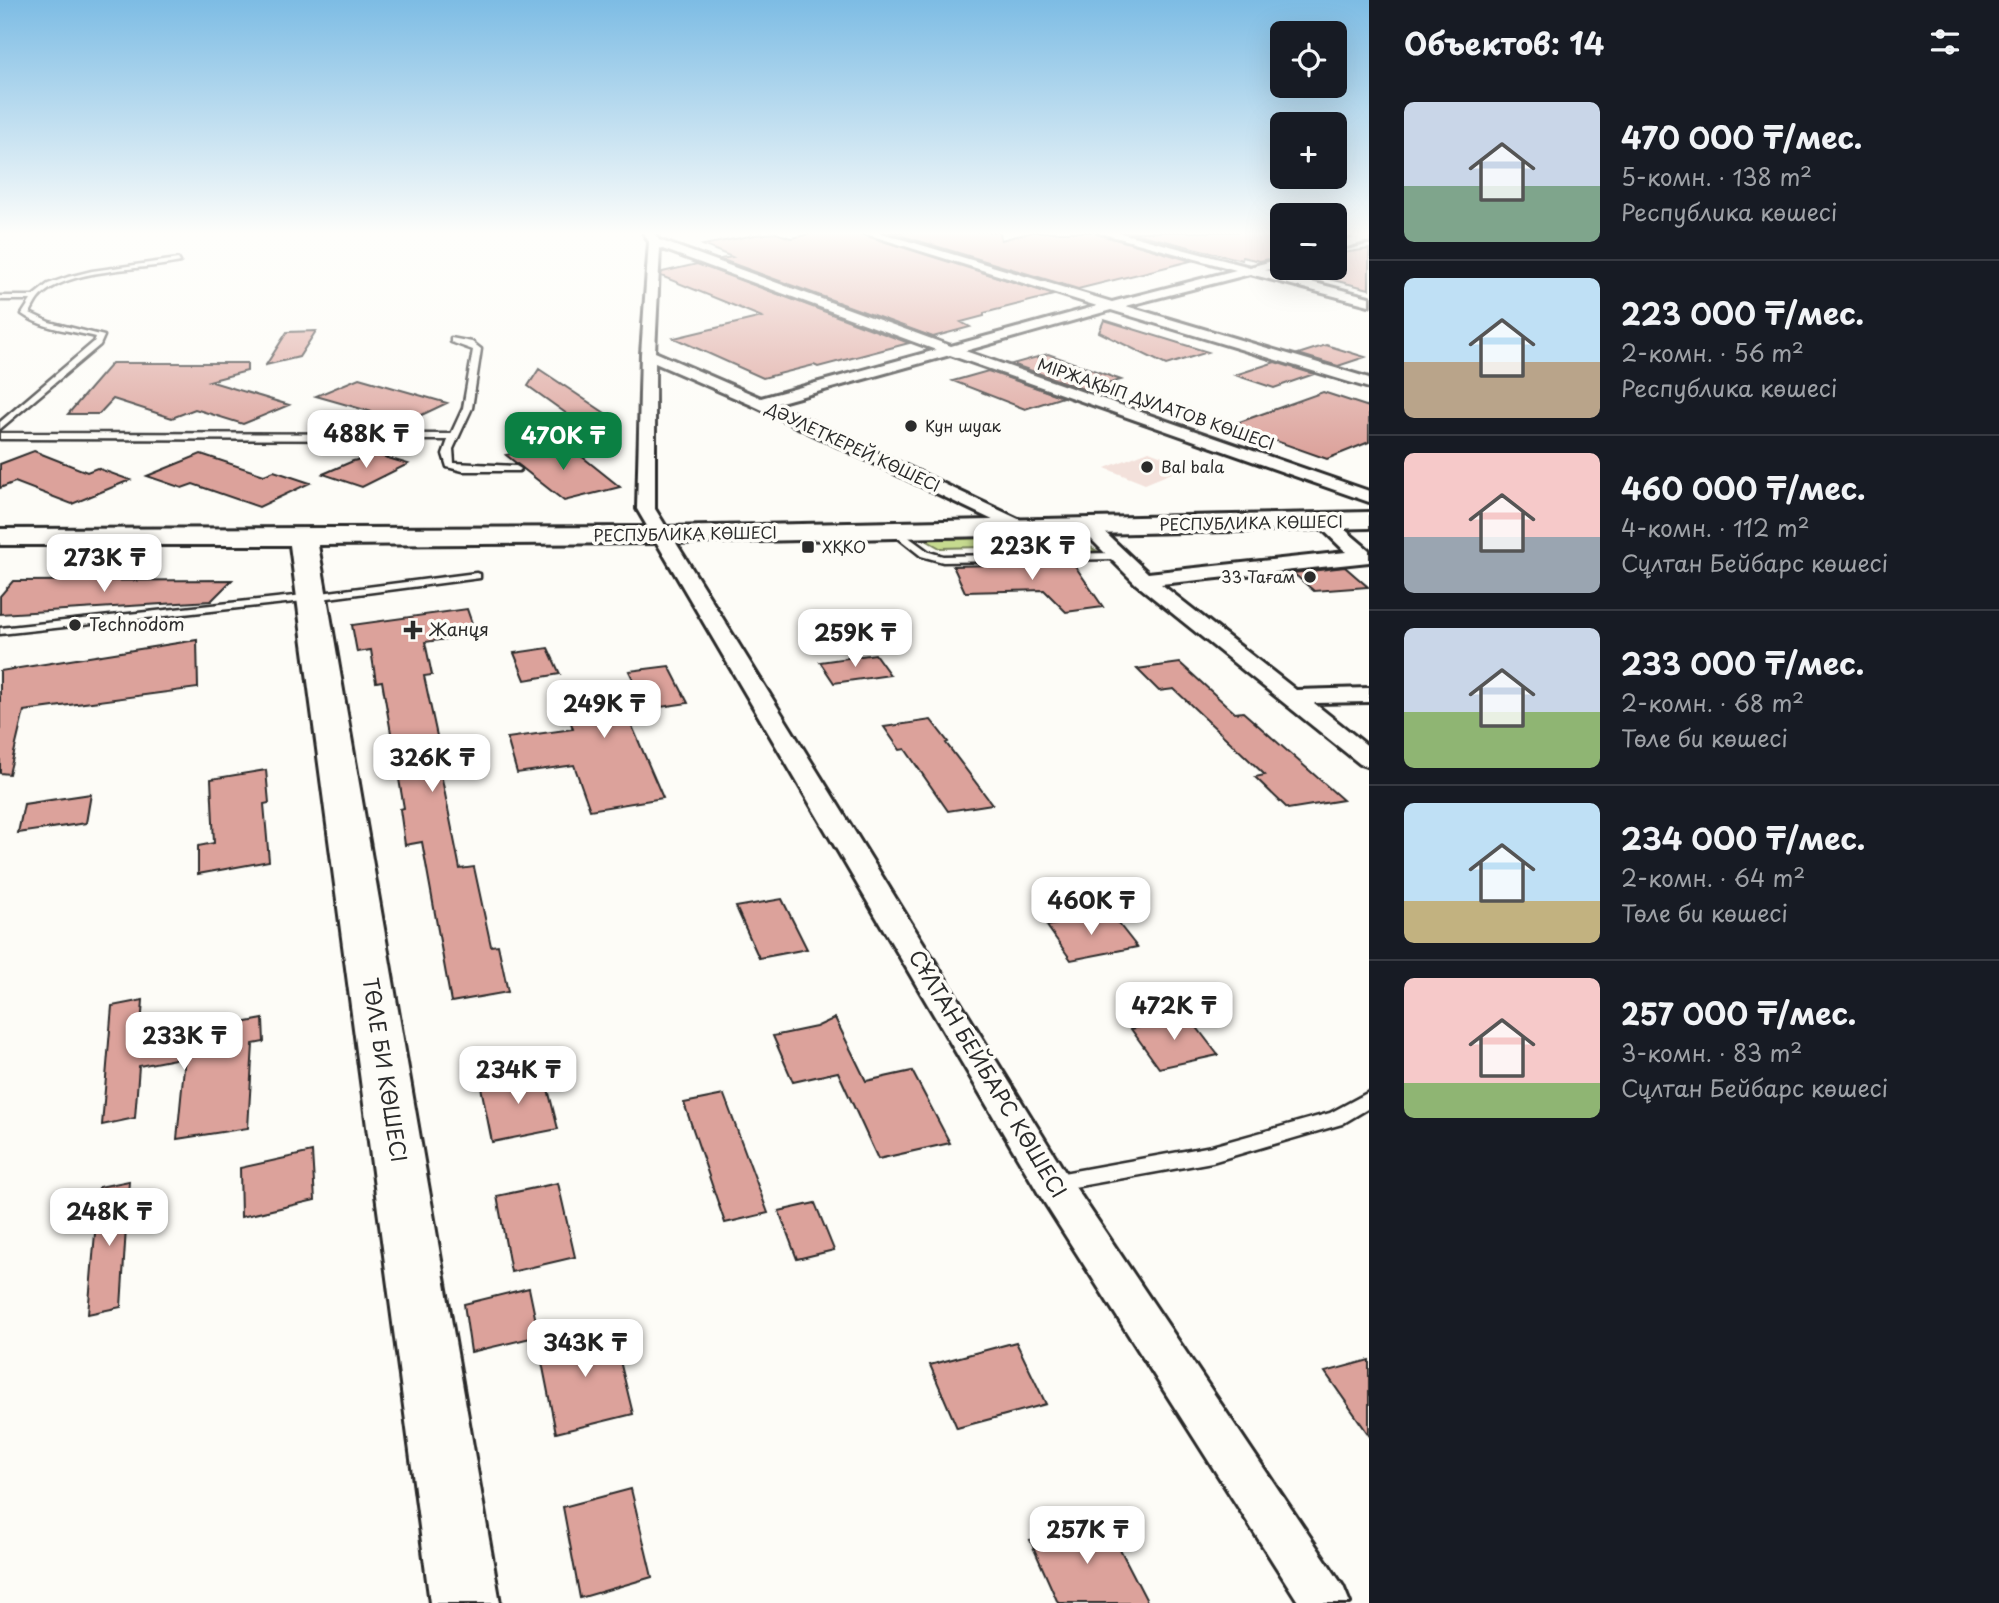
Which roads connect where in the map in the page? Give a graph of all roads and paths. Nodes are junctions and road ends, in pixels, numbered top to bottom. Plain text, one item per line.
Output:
1 (29, 307) edge
2 (650, 307) edge
3 (836, 307) edge
4 (1108, 307) edge
5 (1114, 307) edge
6 (454, 340) dead end
7 (952, 351) junction
8 (648, 354) junction
9 (1369, 383) edge
10 (760, 403) junction
11 (0, 426) edge
12 (0, 436) edge
13 (452, 438) junction
14 (516, 469) dead end
15 (1369, 498) edge
16 (1369, 520) edge
17 (1323, 521) junction
18 (1088, 527) junction
19 (1022, 528) junction
20 (896, 531) junction
21 (664, 535) junction
22 (0, 537) edge
23 (303, 537) junction
24 (1116, 556) junction
25 (1366, 556) edge
26 (476, 576) dead end
27 (1143, 580) junction
28 (313, 597) junction
29 (0, 631) edge
30 (1369, 695) edge
31 (1291, 697) junction
32 (1369, 759) edge
33 (1369, 1099) edge
34 (1052, 1183) junction
35 (465, 1603) edge
36 (1326, 1603) edge

1 - 11 lane
2 - 8 street, СҰЛТАН БЕЙБАРС КӨШЕСІ
3 - 7 street, МІРЖАҚЫП ДУЛАТОВ КӨШЕСІ
4 - 7 street
5 - 9 street
6 - 13 lane
7 - 10 street
7 - 15 street, МІРЖАҚЫП ДУЛАТОВ КӨШЕСІ
8 - 10 street, ДӘУЛЕТКЕРЕЙ КӨШЕСІ
8 - 21 street, СҰЛТАН БЕЙБАРС КӨШЕСІ
10 - 19 street, ДӘУЛЕТКЕРЕЙ КӨШЕСІ
12 - 13 lane
13 - 14 lane
16 - 17 main road, РЕСПУБЛИКА КӨШЕСІ
17 - 18 main road, РЕСПУБЛИКА КӨШЕСІ
17 - 25 street
18 - 19 main road, РЕСПУБЛИКА КӨШЕСІ
18 - 24 street
19 - 20 main road, РЕСПУБЛИКА КӨШЕСІ
20 - 21 main road, РЕСПУБЛИКА КӨШЕСІ
20 - 24 lane
21 - 23 main road, РЕСПУБЛИКА КӨШЕСІ
21 - 34 street, СҰЛТАН БЕЙБАРС КӨШЕСІ
22 - 23 main road, РЕСПУБЛИКА КӨШЕСІ
23 - 28 main road, ТӨЛЕ БИ КӨШЕСІ
24 - 27 street
25 - 27 street
26 - 28 lane
27 - 31 street
28 - 29 lane
28 - 35 main road, ТӨЛЕ БИ КӨШЕСІ
30 - 31 street
31 - 32 street
33 - 34 lane
34 - 36 street, СҰЛТАН БЕЙБАРС КӨШЕСІ

